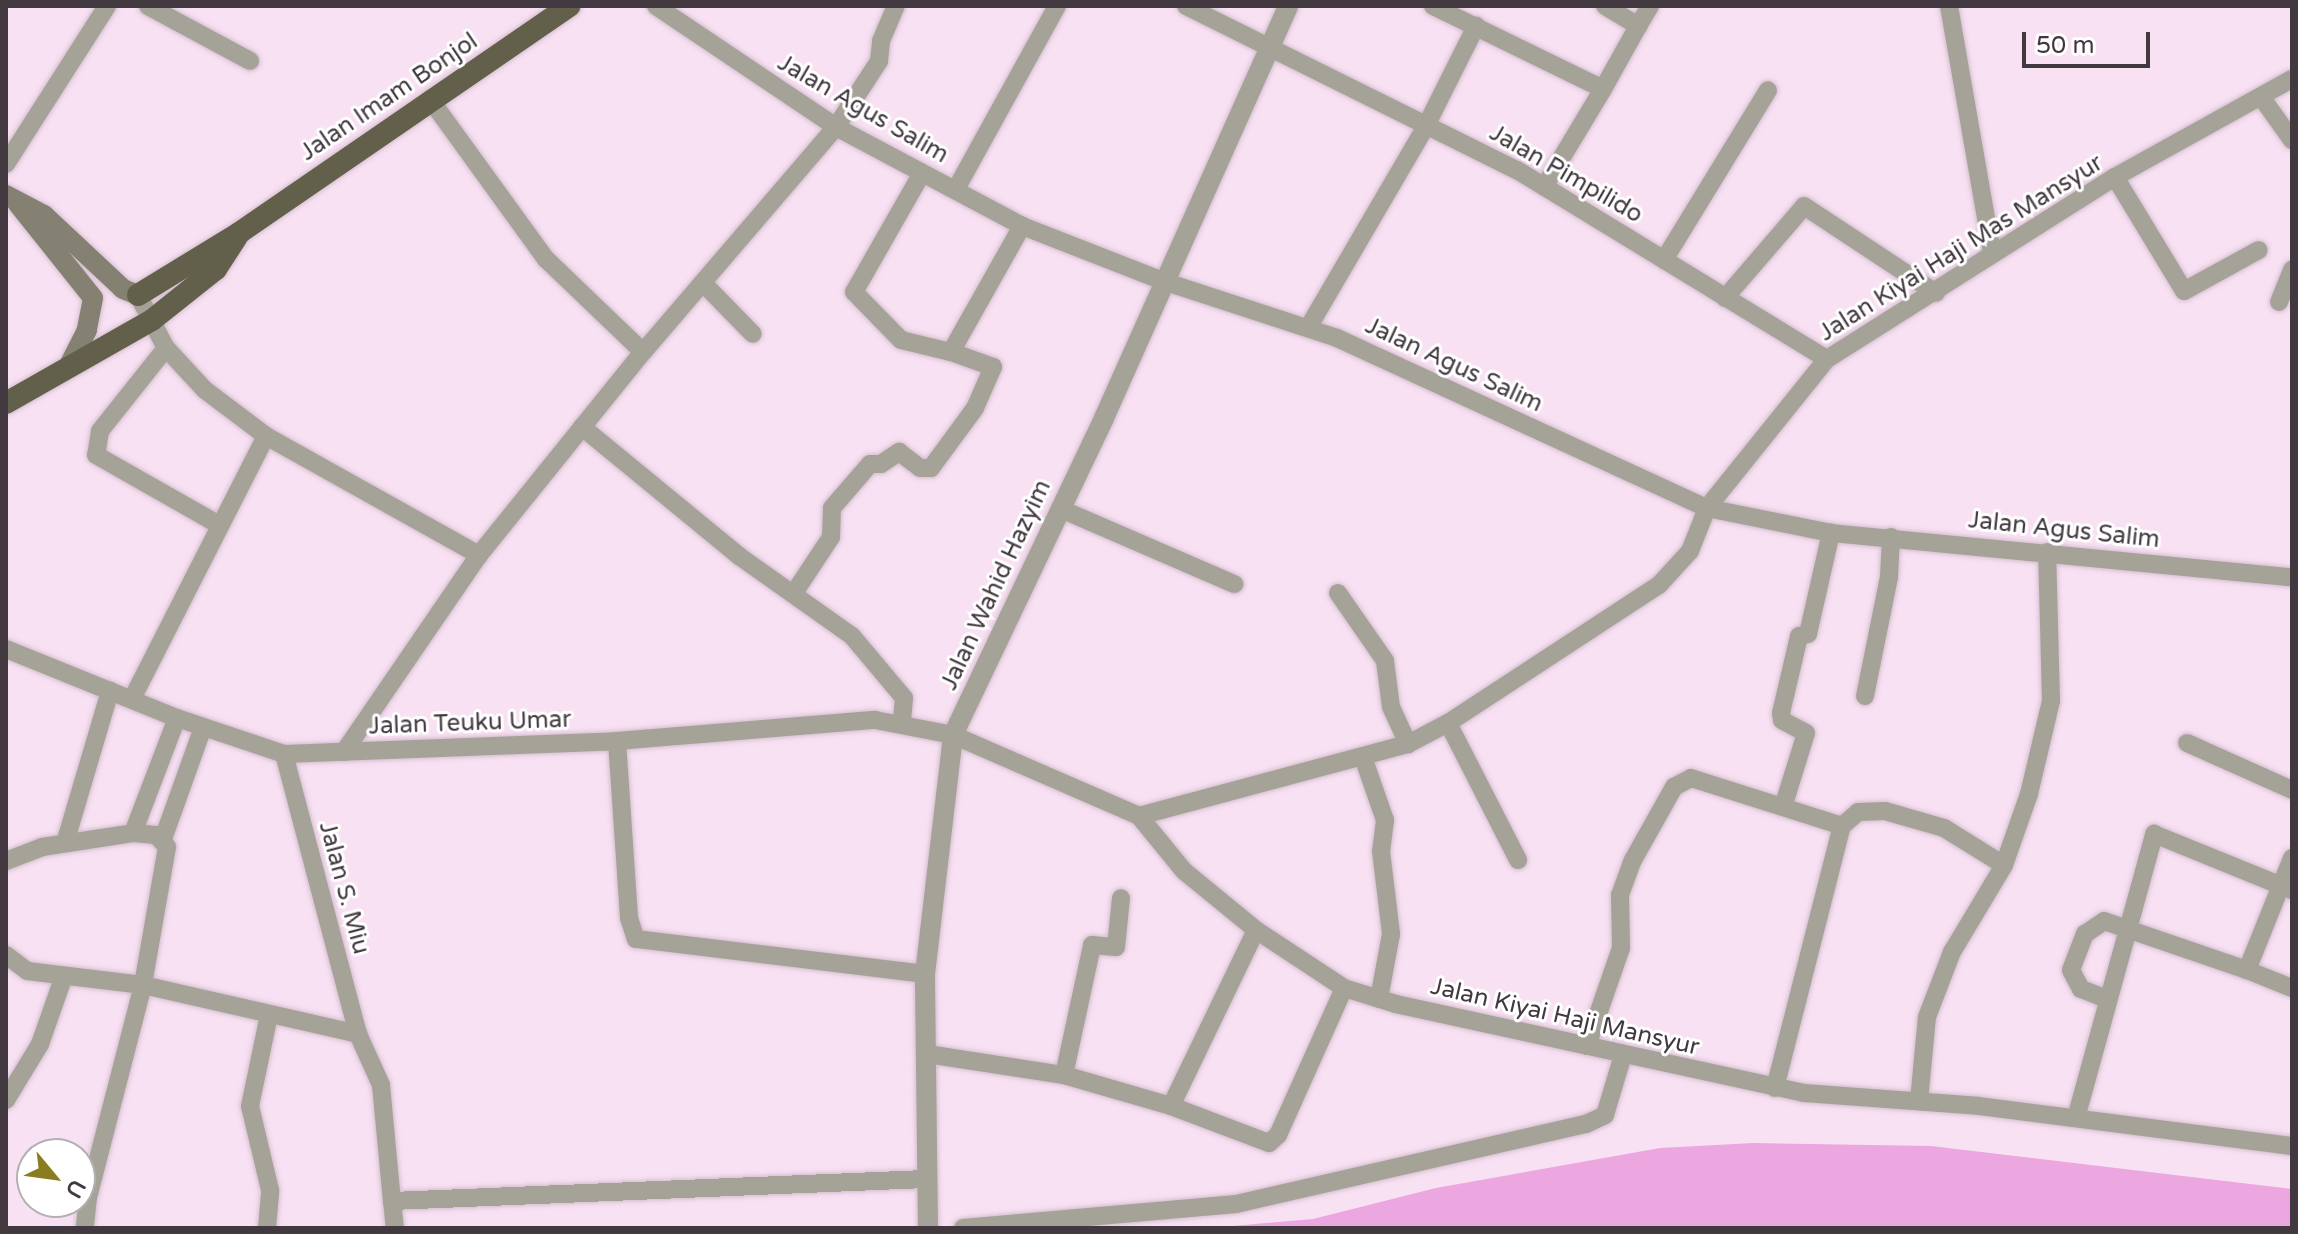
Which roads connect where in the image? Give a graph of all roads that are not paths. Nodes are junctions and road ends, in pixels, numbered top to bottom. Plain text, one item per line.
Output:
1 (107, 6) edge
2 (148, 6) edge
3 (569, 6) edge
4 (656, 6) edge
5 (896, 6) edge
6 (1057, 6) edge
7 (1186, 6) edge
8 (1288, 6) edge
9 (1433, 6) edge
10 (1605, 6) edge
11 (1650, 6) edge
12 (1949, 6) edge
13 (1476, 26) junction
14 (1638, 26) junction
15 (1271, 47) junction
16 (250, 61) dead end
17 (2292, 79) edge
18 (1603, 89) junction
19 (1768, 90) dead end
20 (2262, 98) junction
21 (430, 99) junction
22 (1427, 124) junction
23 (836, 127) junction
24 (2292, 140) edge
25 (6, 164) edge
26 (922, 173) junction
27 (2115, 177) junction
28 (1544, 187) junction
29 (956, 189) junction
30 (12, 200) edge
31 (1022, 226) junction
32 (239, 233) junction
33 (2259, 250) dead end
34 (1992, 253) junction
35 (1664, 260) junction
36 (2292, 269) edge
37 (1166, 282) junction
38 (703, 283) junction
39 (1936, 293) junction
40 (138, 295) junction
41 (1725, 298) junction
42 (2279, 302) dead end
43 (152, 320) junction
44 (1308, 328) junction
45 (753, 334) dead end
46 (166, 348) junction
47 (643, 352) junction
48 (951, 352) junction
49 (1827, 359) junction
50 (70, 363) junction
51 (6, 403) edge
52 (582, 427) junction
53 (266, 436) junction
54 (1707, 508) junction
55 (1061, 509) junction
56 (219, 525) junction
57 (1831, 533) junction
58 (1891, 537) junction
59 (2047, 552) junction
60 (479, 555) junction
61 (2292, 577) edge
62 (1234, 584) dead end
63 (794, 593) junction
64 (1338, 593) dead end
65 (6, 649) edge
66 (110, 691) junction
67 (1865, 696) dead end
68 (132, 699) junction
69 (177, 718) junction
70 (902, 723) junction
71 (1443, 725) junction
72 (203, 727) junction
73 (953, 735) junction
74 (617, 741) junction
75 (1410, 743) junction
76 (2187, 743) dead end
77 (344, 752) junction
78 (284, 754) junction
79 (1363, 757) junction
80 (2292, 790) edge
81 (1784, 804) junction
82 (1139, 816) junction
83 (1842, 826) junction
84 (133, 833) junction
85 (163, 839) junction
86 (65, 843) junction
87 (2292, 858) edge
88 (1518, 860) dead end
89 (6, 861) edge
90 (2004, 865) junction
91 (2286, 887) edge
92 (1121, 898) dead end
93 (2126, 925) junction
94 (1256, 930) junction
95 (6, 955) edge
96 (2247, 970) junction
97 (925, 974) junction
98 (64, 976) junction
99 (143, 985) junction
100 (1344, 988) junction
101 (2292, 988) edge
102 (1379, 999) junction
103 (2107, 999) junction
104 (269, 1015) junction
105 (358, 1034) junction
106 (1587, 1046) junction
107 (927, 1054) junction
108 (1623, 1055) junction
109 (1064, 1075) junction
110 (1775, 1088) junction
111 (6, 1100) edge
112 (1919, 1101) junction
113 (1171, 1106) junction
114 (2076, 1118) junction
115 (2292, 1146) edge
116 (925, 1173) junction
117 (392, 1201) junction
118 (85, 1228) edge
119 (267, 1228) edge
120 (395, 1228) edge
121 (928, 1228) edge
122 (963, 1228) edge

1 - 25 street
2 - 16 street
3 - 21 highway, Jalan Imam Bonjol
4 - 23 street, Jalan Agus Salim
5 - 23 street
6 - 29 street
7 - 15 street, Jalan Pimpilido
8 - 15 street, Jalan Wahid Hazyim
9 - 13 street
10 - 14 street
11 - 14 street
12 - 34 street
13 - 18 street
13 - 22 street
14 - 18 street
15 - 22 street, Jalan Pimpilido
15 - 37 street, Jalan Wahid Hazyim
17 - 20 street, Jalan Kiyai Haji Mas Mansyur
18 - 28 street
19 - 35 street
20 - 24 street
20 - 27 street, Jalan Kiyai Haji Mas Mansyur
21 - 32 highway, Jalan Imam Bonjol
21 - 47 street
22 - 28 street, Jalan Pimpilido
22 - 44 street
23 - 26 street, Jalan Agus Salim
23 - 38 street
26 - 29 street, Jalan Agus Salim
26 - 48 street
27 - 33 street
27 - 34 street, Jalan Kiyai Haji Mas Mansyur
28 - 35 street, Jalan Pimpilido
29 - 31 street, Jalan Agus Salim
30 - 40 main road
30 - 50 main road
31 - 37 street, Jalan Agus Salim
31 - 48 street
32 - 40 highway, Jalan Imam Bonjol
32 - 43 highway, Jalan Imam Bonjol
34 - 39 street, Jalan Kiyai Haji Mas Mansyur
35 - 41 street, Jalan Pimpilido
36 - 42 street
37 - 44 street, Jalan Agus Salim
37 - 55 street, Jalan Wahid Hazyim
38 - 45 street
38 - 47 street
39 - 41 street
39 - 49 street, Jalan Kiyai Haji Mas Mansyur
40 - 43 street
41 - 49 street, Jalan Pimpilido
43 - 46 street
43 - 50 highway, Jalan Imam Bonjol
44 - 54 street, Jalan Agus Salim
46 - 53 street
46 - 56 street
47 - 52 street
48 - 63 street
49 - 54 street, Jalan Kiyai Haji Mas Mansyur
50 - 51 highway, Jalan Imam Bonjol
52 - 60 street
52 - 63 street
53 - 56 street
53 - 60 street
54 - 57 street, Jalan Agus Salim
54 - 71 street, Jalan Kiyai Haji Mas Mansyur
55 - 62 street
55 - 73 street, Jalan Wahid Hazyim
56 - 68 street
57 - 58 street, Jalan Agus Salim
57 - 81 street
58 - 59 street, Jalan Agus Salim
58 - 67 street
59 - 61 street, Jalan Agus Salim
59 - 90 street
60 - 77 street
63 - 70 street
64 - 75 street
65 - 66 street, Jalan Teuku Umar
66 - 68 street, Jalan Teuku Umar
66 - 86 street
68 - 69 street, Jalan Teuku Umar
69 - 72 street, Jalan Teuku Umar
69 - 84 street
70 - 73 street, Jalan Teuku Umar
70 - 74 street, Jalan Teuku Umar
71 - 75 street, Jalan Kiyai Haji Mas Mansyur
71 - 88 street
72 - 78 street, Jalan Teuku Umar
72 - 85 street
73 - 82 street
73 - 97 street, Jalan Wahid Hazyim
74 - 77 street, Jalan Teuku Umar
74 - 97 street
75 - 79 street, Jalan Kiyai Haji Mas Mansyur
76 - 80 street
77 - 78 street, Jalan Teuku Umar
78 - 105 street, Jalan S. Miu
79 - 82 street, Jalan Kiyai Haji Mas Mansyur
79 - 102 street
81 - 83 street
81 - 106 street
82 - 94 street, Jalan Kiyai Haji Mansyur
83 - 90 street
83 - 110 street
84 - 85 street
84 - 86 street
85 - 99 street
86 - 89 street
87 - 91 street
90 - 112 street
91 - 93 street
91 - 96 street
92 - 109 street
93 - 96 street
93 - 103 street
93 - 103 street
94 - 100 street, Jalan Kiyai Haji Mansyur
94 - 113 street
95 - 98 street
96 - 101 street
97 - 107 street, Jalan Wahid Hazyim
98 - 99 street
98 - 111 street
99 - 104 street
99 - 118 street
100 - 102 street, Jalan Kiyai Haji Mansyur
100 - 113 street
102 - 106 street, Jalan Kiyai Haji Mansyur
103 - 114 street
104 - 105 street
104 - 119 street
105 - 117 street, Jalan S. Miu
106 - 108 street, Jalan Kiyai Haji Mansyur
107 - 109 street
107 - 116 street, Jalan Wahid Hazyim
108 - 110 street, Jalan Kiyai Haji Mansyur
108 - 122 street
109 - 113 street
110 - 112 street, Jalan Kiyai Haji Mansyur
112 - 114 street, Jalan Kiyai Haji Mansyur
114 - 115 street, Jalan Kiyai Haji Mansyur
116 - 117 street
116 - 121 street, Jalan Wahid Hazyim
117 - 120 street, Jalan S. Miu

